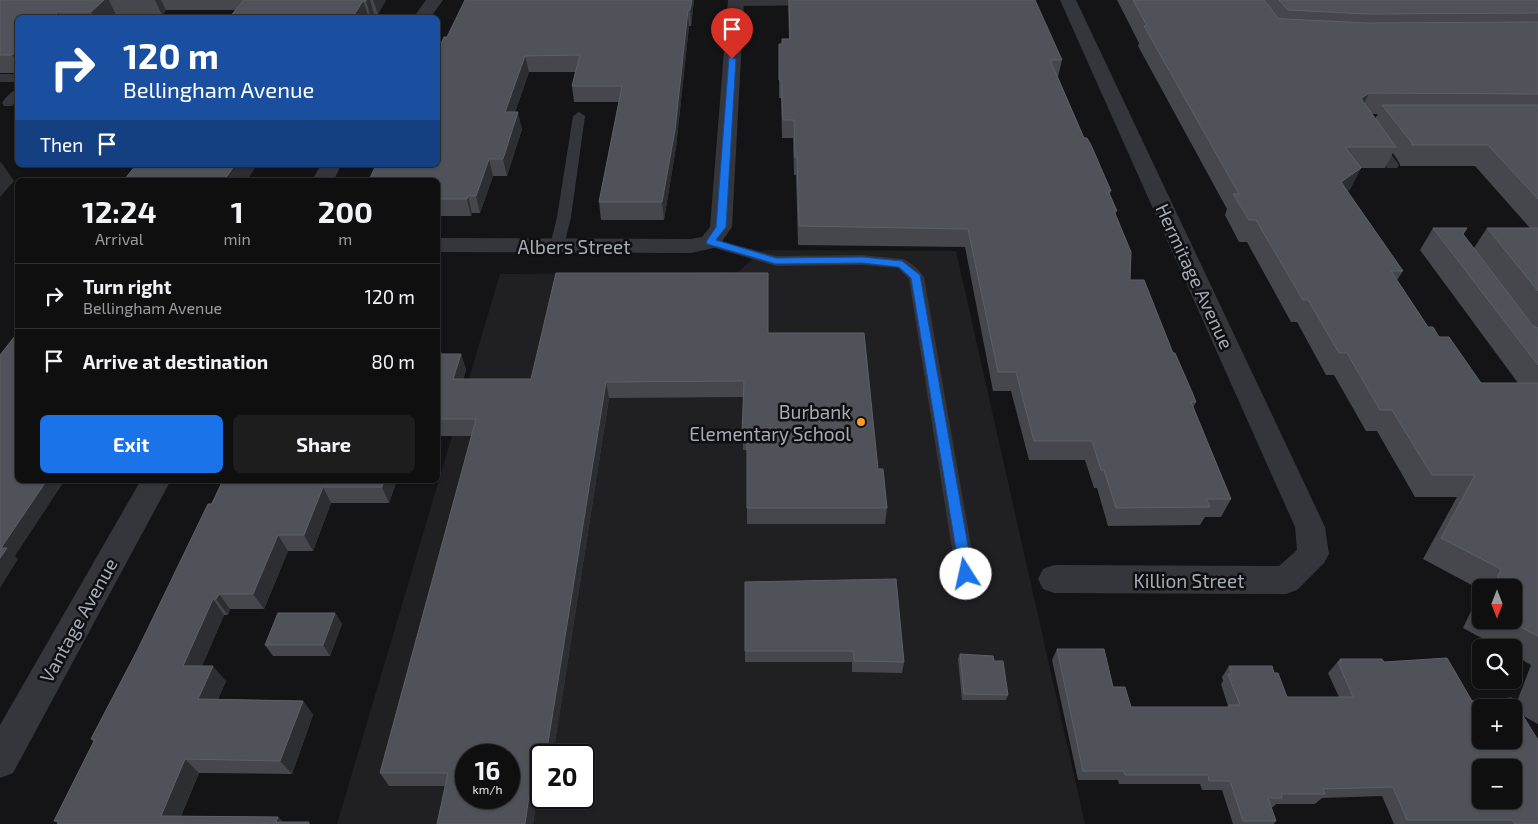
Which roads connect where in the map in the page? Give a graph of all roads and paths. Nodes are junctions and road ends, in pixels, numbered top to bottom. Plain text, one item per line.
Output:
1 (435, 0) edge
2 (831, 0) edge
3 (1068, 0) edge
4 (736, 1) edge
5 (423, 15) edge
6 (0, 78) edge
7 (15, 78) edge
8 (15, 96) edge
9 (8, 103) dead end
10 (578, 116) dead end
11 (1364, 127) edge
12 (1392, 165) dead end
13 (710, 242) junction
14 (440, 245) edge
15 (557, 246) junction
16 (154, 483) edge
17 (1312, 554) joint
18 (966, 574) dead end
19 (1054, 579) dead end
20 (0, 760) edge

1 - 5 street
2 - 4 lane
3 - 17 street, Hermitage Avenue
4 - 13 street
6 - 7 lane
8 - 9 lane
10 - 15 lane
11 - 12 lane
13 - 15 street, Albers Street
13 - 18 lane
14 - 15 street, Albers Street
16 - 20 street, Vantage Avenue
17 - 19 street, Killion Street

